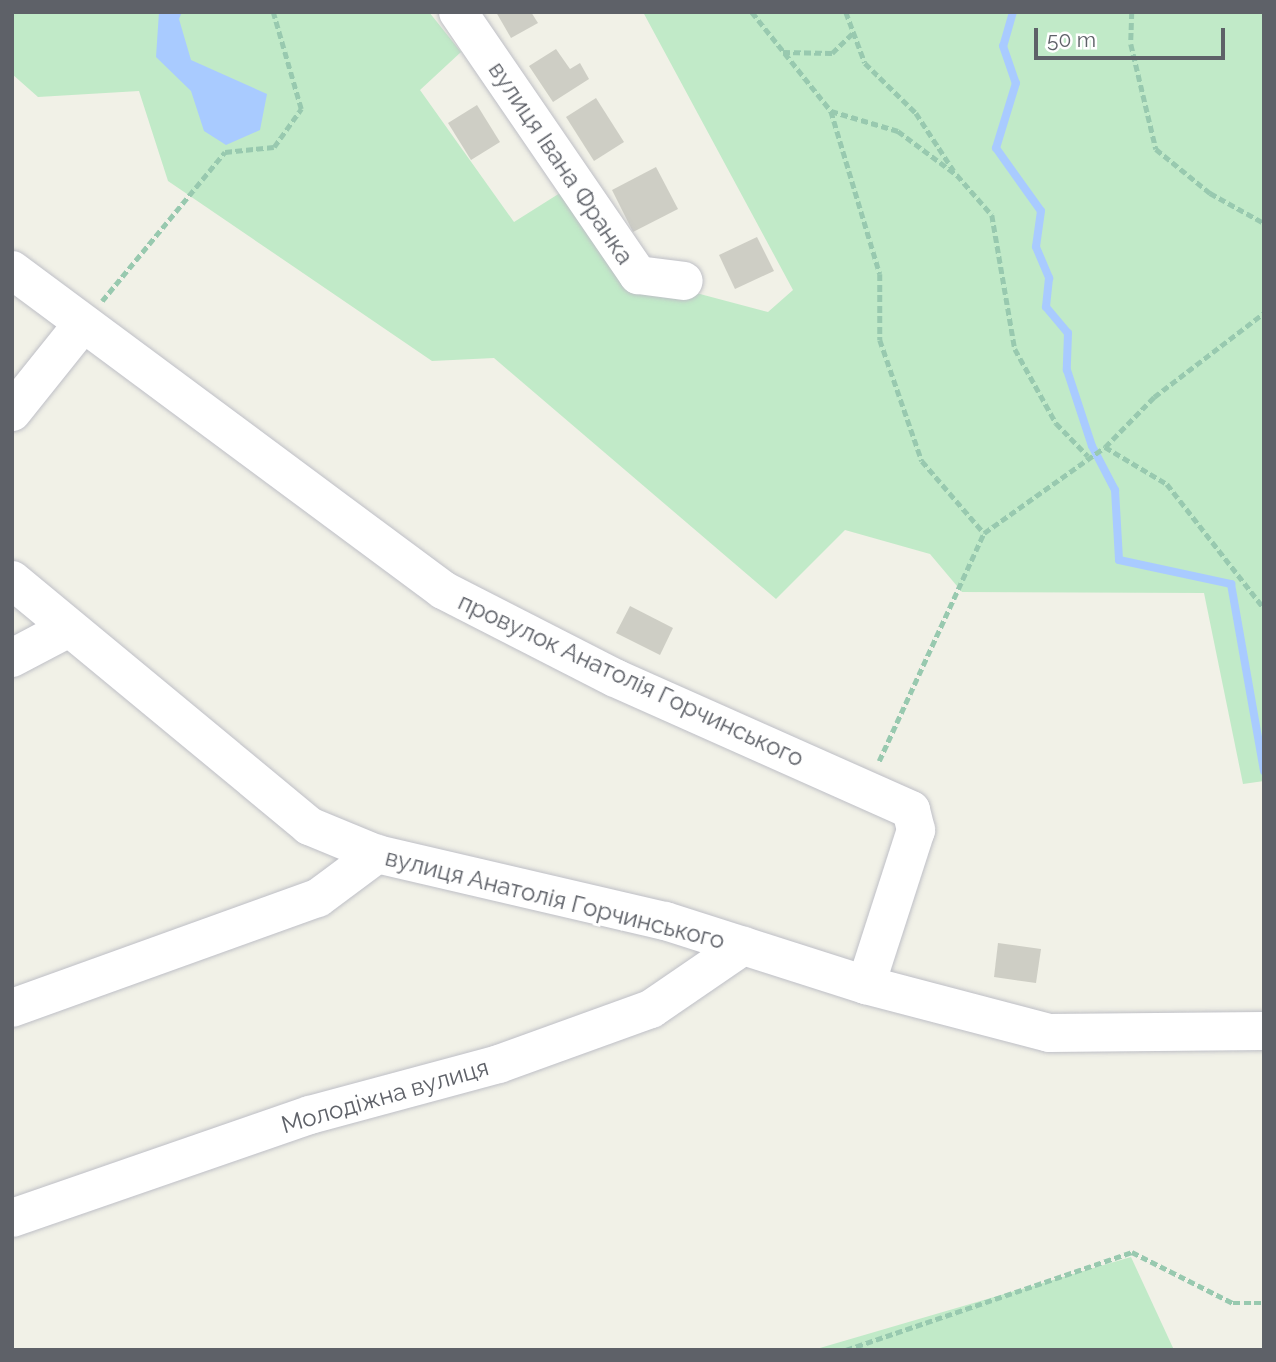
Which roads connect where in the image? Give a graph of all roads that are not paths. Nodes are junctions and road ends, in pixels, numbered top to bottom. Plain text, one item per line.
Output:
1 (458, 12) edge
2 (12, 270) edge
3 (684, 281) dead end
4 (81, 326) junction
5 (12, 412) edge
6 (12, 580) edge
7 (69, 628) junction
8 (12, 658) edge
9 (377, 855) junction
10 (743, 946) junction
11 (866, 985) junction
12 (12, 1008) edge
13 (1264, 1031) edge
14 (12, 1218) edge

1 - 3 street, вулиця Івана Франка
2 - 4 street, провулок Анатолія Горчинського
4 - 5 street
4 - 11 street, провулок Анатолія Горчинського
6 - 7 street, вулиця Анатолія Горчинського
7 - 8 street
7 - 9 street, вулиця Анатолія Горчинського
9 - 10 street, вулиця Анатолія Горчинського
9 - 12 street
10 - 11 street, вулиця Анатолія Горчинського
10 - 14 street, Молодіжна вулиця
11 - 13 street, вулиця Анатолія Горчинського

